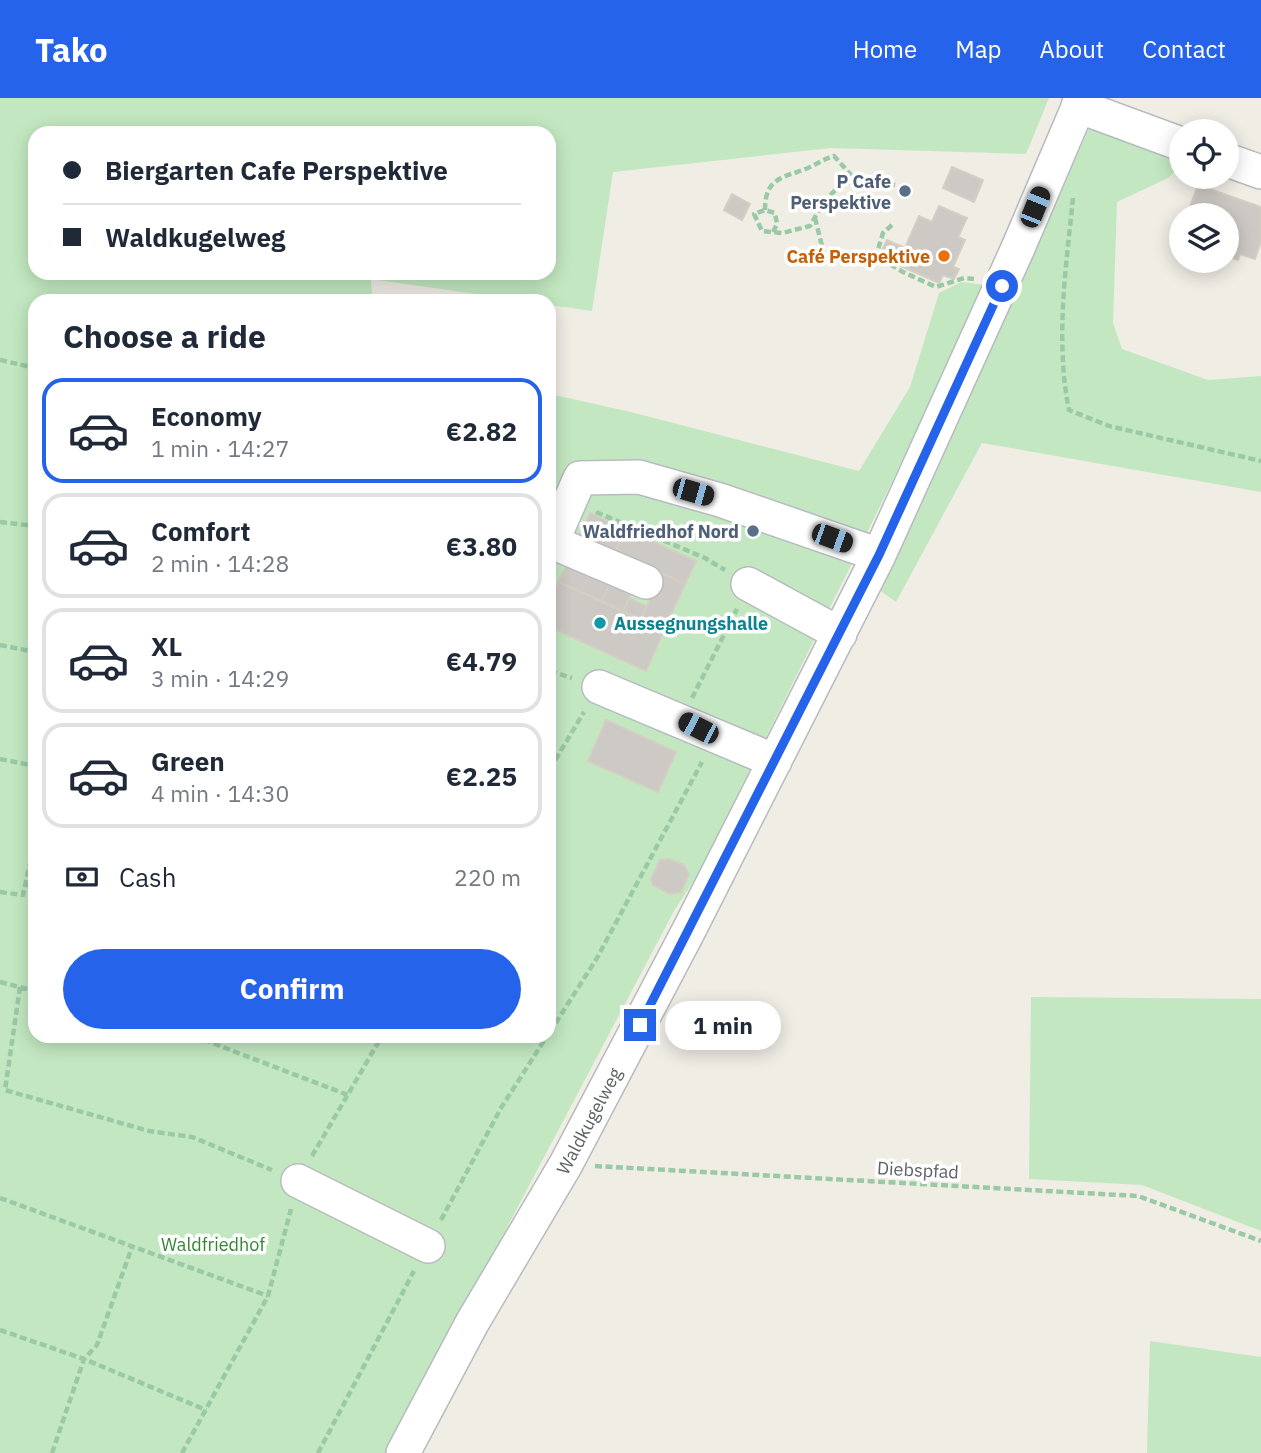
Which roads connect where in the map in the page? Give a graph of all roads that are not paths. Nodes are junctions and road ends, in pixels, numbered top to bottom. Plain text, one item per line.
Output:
1 (1080, 102) edge
2 (1169, 139) edge
3 (1239, 164) edge
4 (1261, 172) edge
5 (556, 533) edge
6 (556, 544) edge
7 (879, 555) junction
8 (646, 582) dead end
9 (748, 584) road end
10 (840, 634) junction
11 (599, 687) road end
12 (775, 761) junction
13 (298, 1181) road end
14 (428, 1246) road end
15 (403, 1453) edge

1 - 2 street
1 - 7 street, Waldkugelweg
3 - 4 street
5 - 7 street
6 - 8 street
7 - 10 street, Waldkugelweg
9 - 10 street
10 - 12 street, Waldkugelweg
11 - 12 street
12 - 15 street, Waldkugelweg
13 - 14 street

